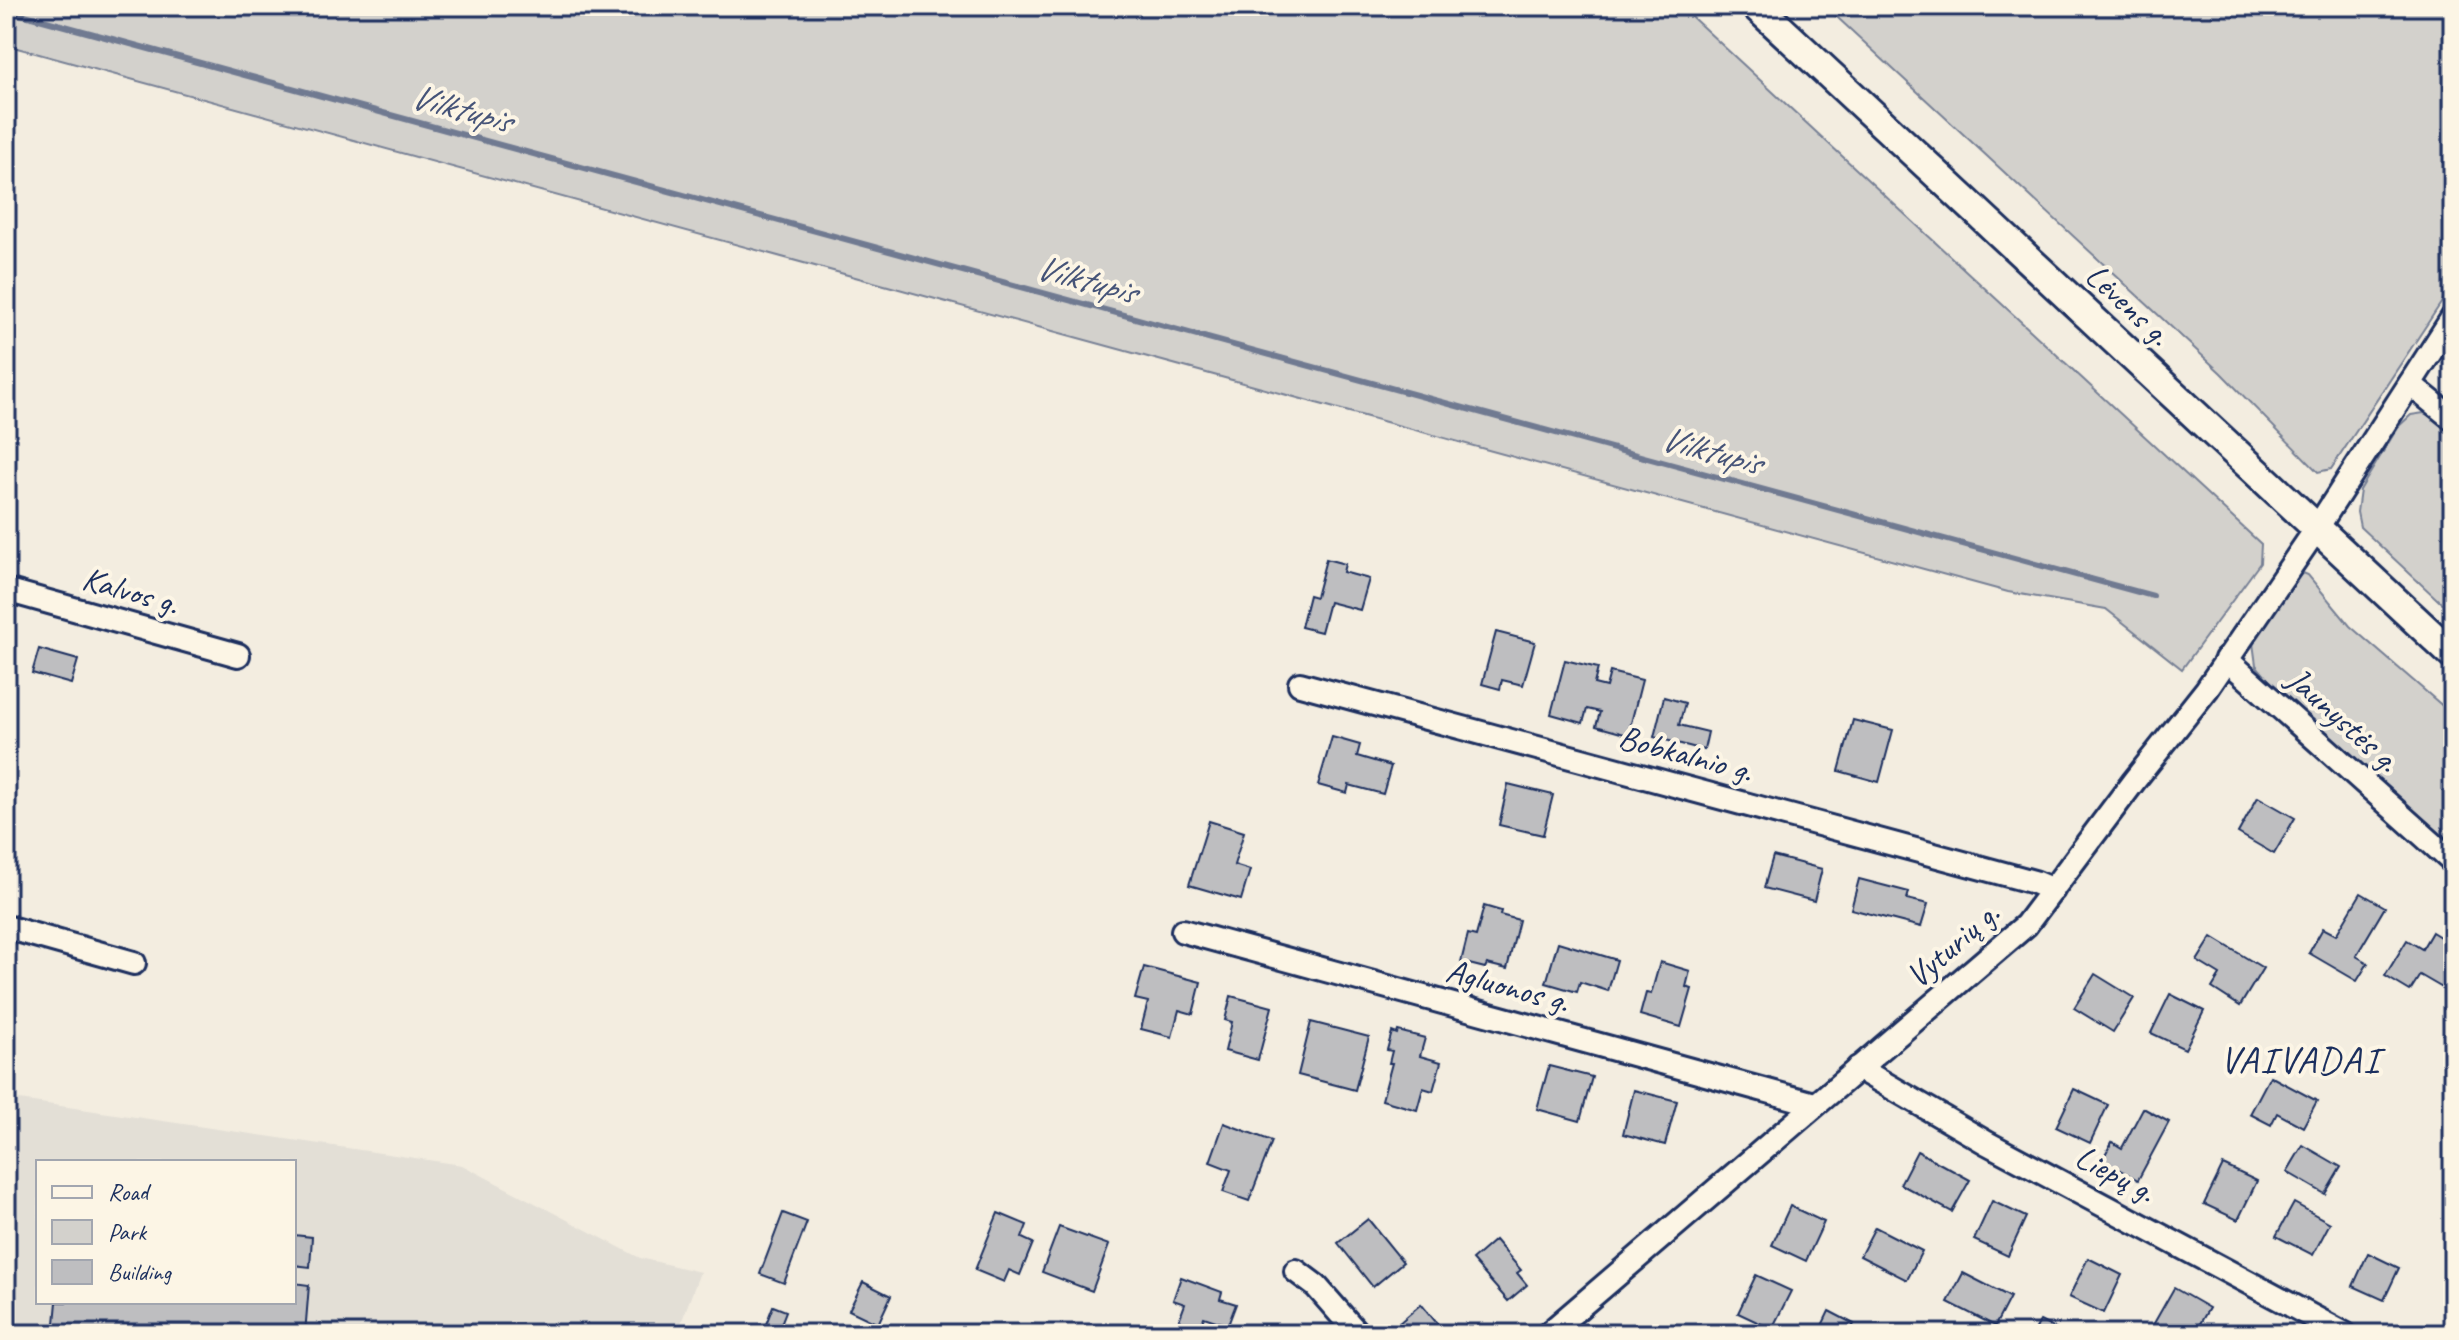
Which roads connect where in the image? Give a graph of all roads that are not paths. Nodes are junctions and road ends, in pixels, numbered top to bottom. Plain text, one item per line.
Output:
1 (1756, 6) edge
2 (2453, 317) edge
3 (2410, 384) junction
4 (2453, 419) edge
5 (2317, 528) junction
6 (6, 590) edge
7 (238, 655) dead end
8 (2453, 655) edge
9 (2226, 659) junction
10 (1300, 684) dead end
11 (2453, 862) edge
12 (2053, 890) junction
13 (6, 927) edge
14 (1183, 931) dead end
15 (134, 963) dead end
16 (1858, 1068) junction
17 (1815, 1104) junction
18 (1296, 1271) dead end
19 (1358, 1334) edge
20 (1548, 1334) edge
21 (2345, 1334) edge

1 - 5 main road, Lėvens g.
2 - 3 street, Vyturių g.
3 - 4 street
3 - 5 street, Vyturių g.
5 - 8 main road, Lėvens g.
5 - 9 street, Vyturių g.
6 - 7 street, Kalvos g.
9 - 11 street, Jaunystės g.
9 - 12 street, Vyturių g.
10 - 12 street, Bobkalnio g.
12 - 16 street, Vyturių g.
13 - 15 street
14 - 17 street, Agluonos g.
16 - 17 street, Vyturių g.
16 - 21 street, Liepų g.
17 - 20 street, Vyturių g.
18 - 19 street

